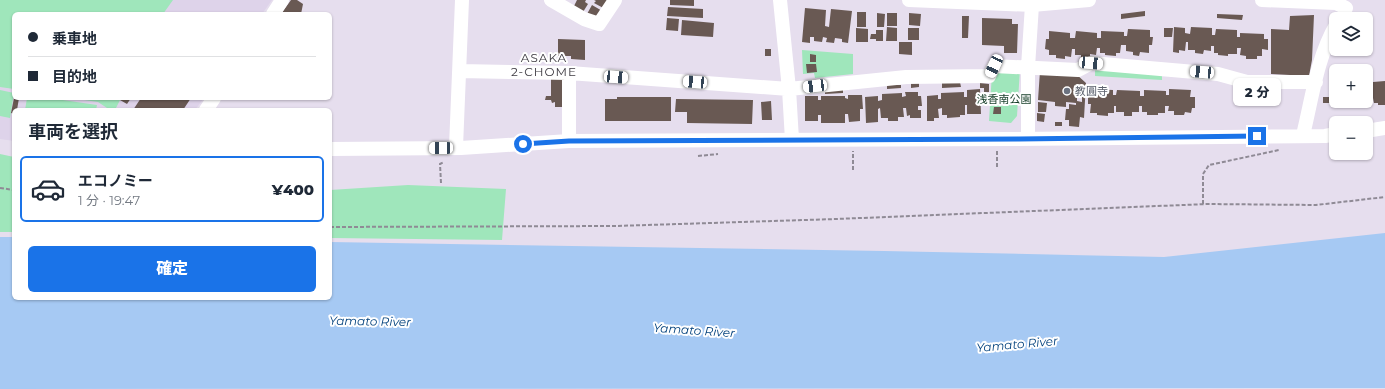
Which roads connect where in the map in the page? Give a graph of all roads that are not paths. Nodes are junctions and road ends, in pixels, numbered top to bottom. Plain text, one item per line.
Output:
1 (282, 0) edge
2 (462, 0) edge
3 (551, 0) edge
4 (615, 0) edge
5 (780, 0) edge
6 (909, 0) edge
7 (1089, 0) edge
8 (1262, 0) edge
9 (566, 4) edge
10 (1032, 5) junction
11 (1346, 9) edge
12 (273, 12) edge
13 (1329, 37) edge
14 (1028, 67) junction
15 (460, 71) junction
16 (569, 73) junction
17 (1316, 82) junction
18 (789, 89) junction
19 (1385, 128) edge
20 (1373, 130) edge
21 (1329, 134) edge
22 (1303, 135) junction
23 (1028, 139) junction
24 (792, 140) junction
25 (569, 141) junction
26 (456, 147) junction
27 (332, 149) edge

1 - 12 street
2 - 15 street
3 - 9 street
4 - 9 street
5 - 18 street
6 - 10 street
7 - 10 street
8 - 11 street
10 - 14 street
13 - 17 street
14 - 17 street
14 - 18 street
14 - 23 street
15 - 16 street
15 - 26 street
16 - 18 street
16 - 25 street
17 - 22 street
18 - 24 street
19 - 20 street
21 - 22 street
22 - 23 street
23 - 24 street
24 - 25 street
25 - 26 street
26 - 27 street

